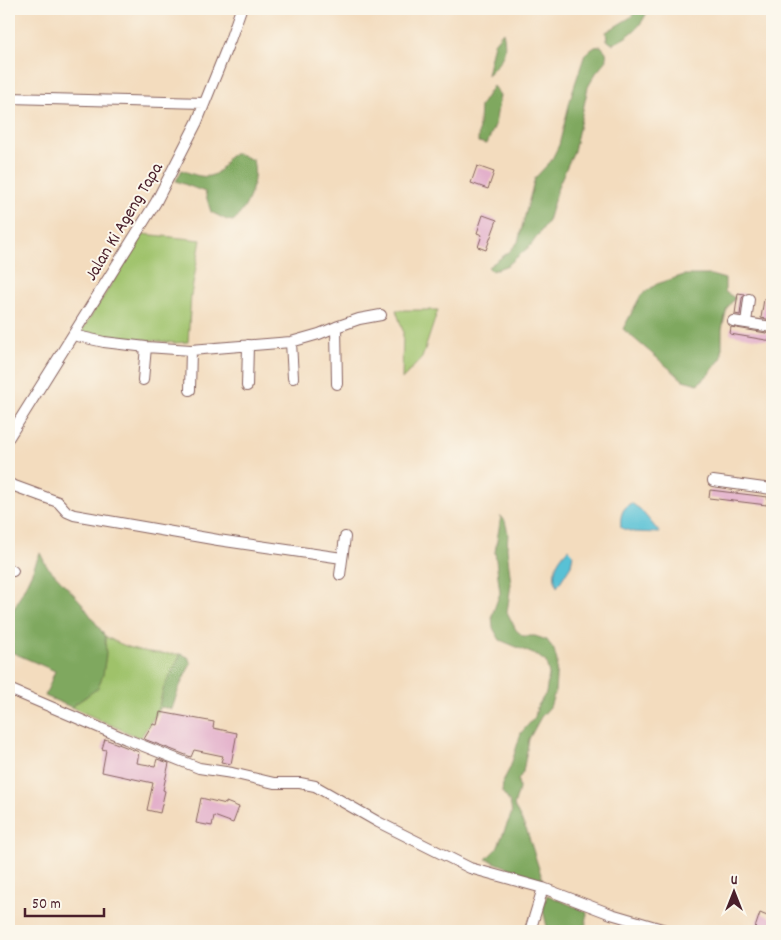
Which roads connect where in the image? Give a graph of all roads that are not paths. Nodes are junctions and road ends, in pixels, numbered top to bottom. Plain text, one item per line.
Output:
1 (241, 9) edge
2 (9, 98) edge
3 (204, 103) junction
4 (749, 299) dead end
5 (381, 315) dead end
6 (733, 321) dead end
7 (746, 323) junction
8 (336, 327) junction
9 (772, 327) edge
10 (73, 335) junction
11 (290, 342) junction
12 (248, 345) junction
13 (146, 347) junction
14 (191, 350) junction
15 (293, 378) dead end
16 (143, 380) dead end
17 (337, 384) dead end
18 (247, 386) dead end
19 (190, 390) dead end
20 (9, 437) edge
21 (713, 481) dead end
22 (9, 484) edge
23 (772, 489) edge
24 (344, 536) dead end
25 (342, 558) junction
26 (340, 575) dead end
27 (9, 689) edge
28 (543, 888) junction
29 (530, 931) edge
30 (669, 931) edge

1 - 3 street, Jalan Ki Ageng Tapa
2 - 3 street
3 - 10 street, Jalan Ki Ageng Tapa
4 - 7 street
5 - 8 street
6 - 7 street
7 - 9 street
8 - 11 street
8 - 17 street
10 - 13 street
10 - 20 street, Jalan Ki Ageng Tapa
11 - 12 street
11 - 15 street
12 - 14 street
12 - 18 street
13 - 14 street
13 - 16 street
14 - 19 street
21 - 23 street
22 - 25 street
24 - 25 street
25 - 26 street
27 - 28 street
28 - 29 street
28 - 30 street

